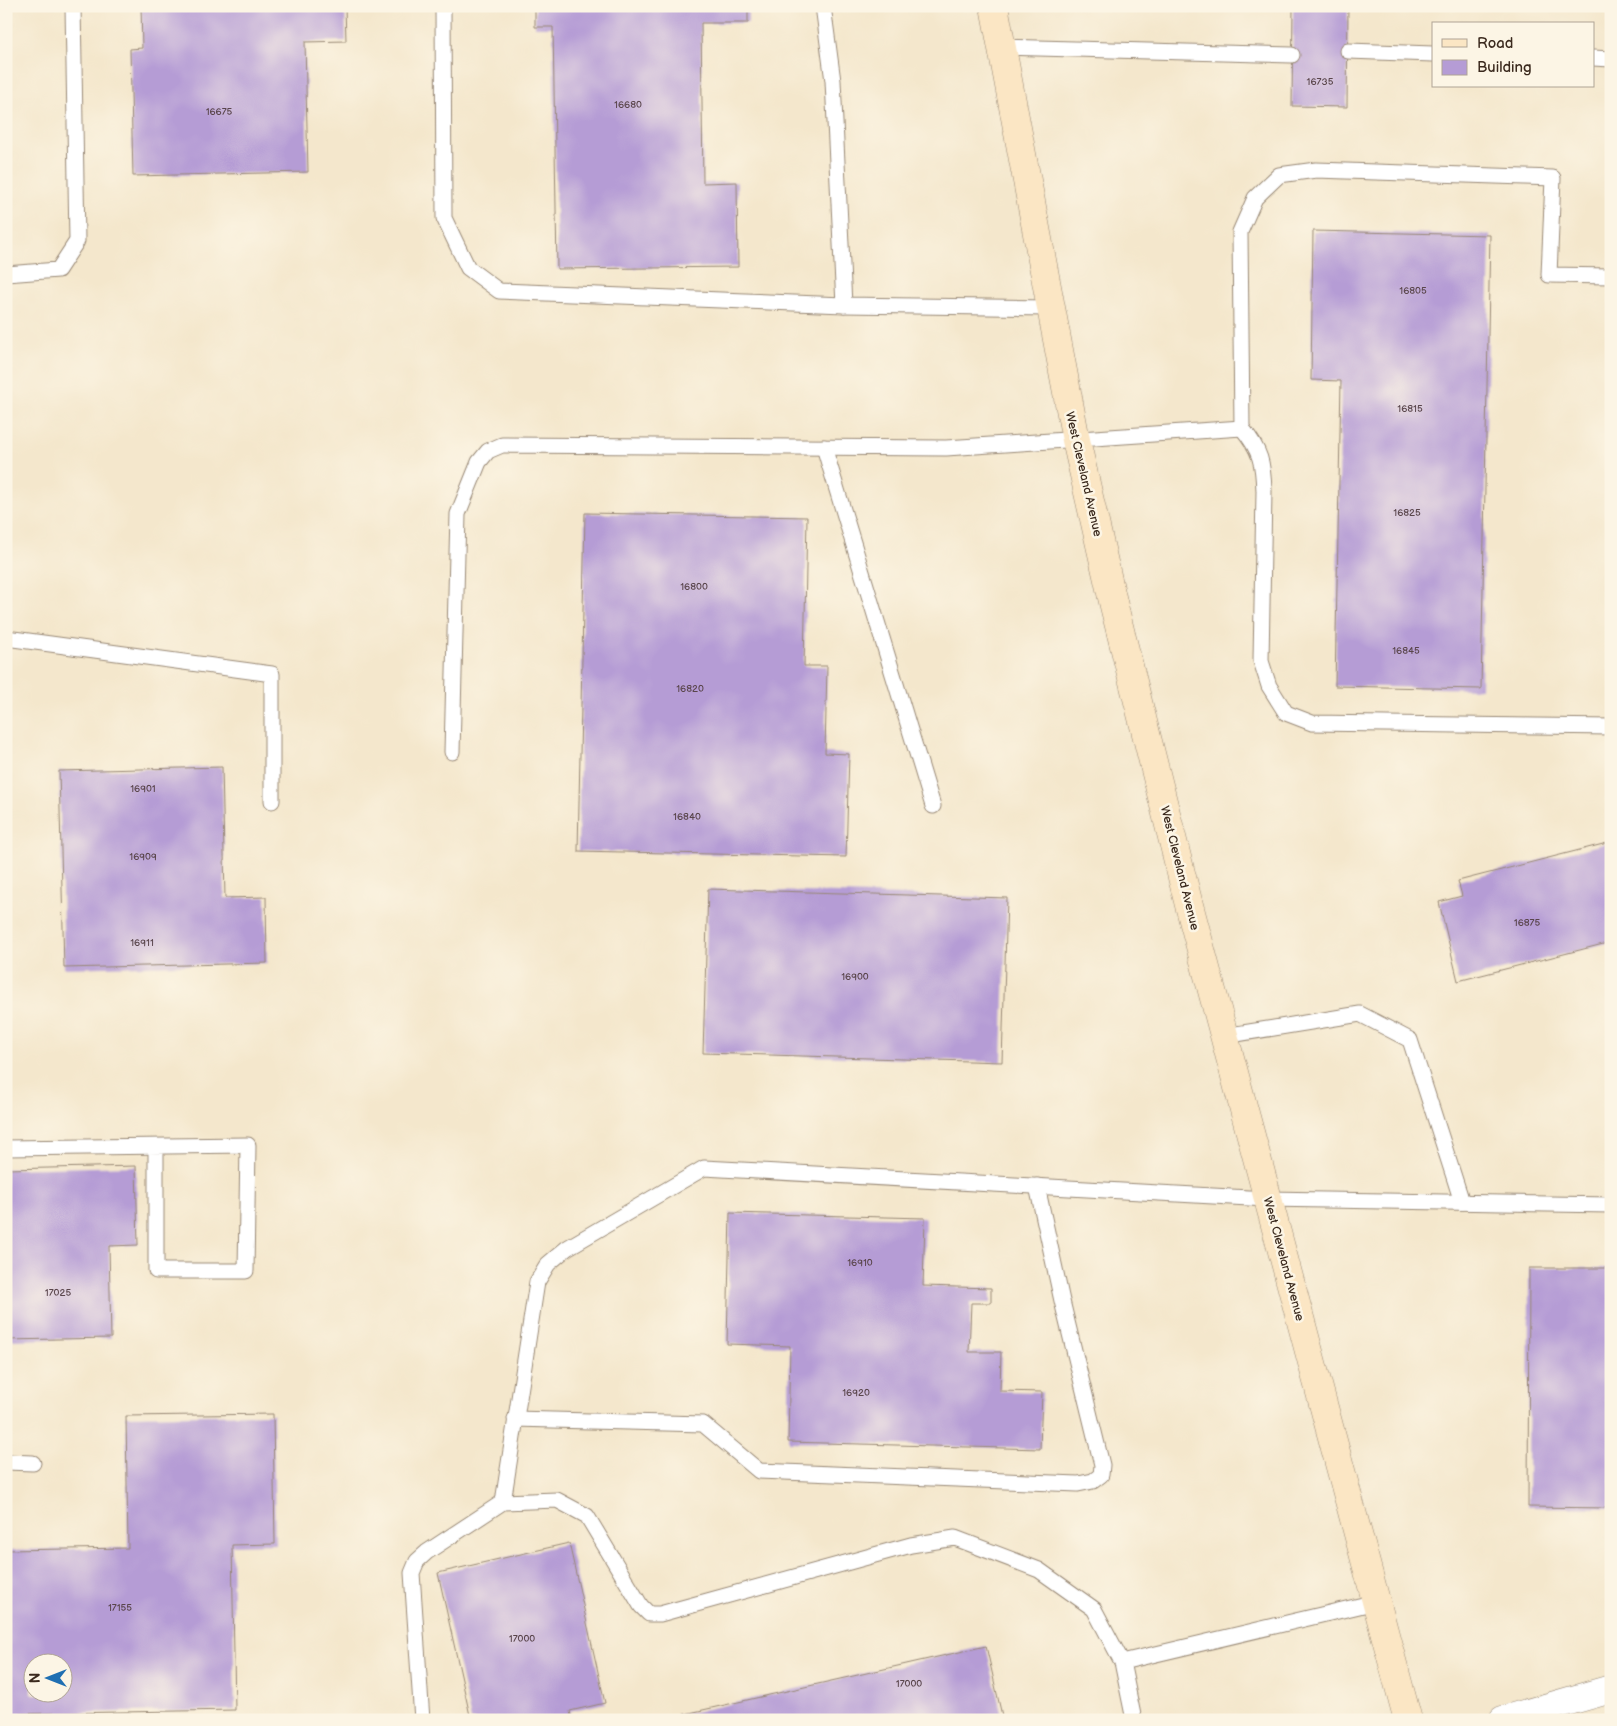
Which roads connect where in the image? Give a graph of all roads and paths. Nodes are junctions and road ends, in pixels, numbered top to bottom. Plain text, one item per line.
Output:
1 (73, 6) edge
2 (443, 6) edge
3 (824, 6) edge
4 (994, 6) edge
5 (1001, 46) junction
6 (1348, 51) dead end
7 (1432, 54) edge
8 (1292, 55) dead end
9 (1594, 58) edge
10 (1611, 59) edge
11 (6, 274) edge
12 (1611, 276) edge
13 (844, 305) junction
14 (1050, 308) junction
15 (1242, 428) junction
16 (1076, 440) junction
17 (824, 447) junction
18 (6, 638) edge
19 (1611, 727) edge
20 (452, 752) dead end
21 (272, 801) dead end
22 (933, 806) dead end
23 (1224, 1036) junction
24 (156, 1147) junction
25 (6, 1148) edge
26 (1037, 1186) junction
27 (1267, 1199) junction
28 (1462, 1202) junction
29 (1611, 1204) edge
30 (515, 1419) junction
31 (6, 1462) edge
32 (33, 1463) dead end
33 (503, 1502) junction
34 (1376, 1602) junction
35 (1122, 1662) junction
36 (1611, 1689) edge
37 (422, 1720) edge
38 (1134, 1720) edge
39 (1408, 1720) edge
40 (1503, 1720) edge

1 - 11 lane
2 - 13 lane
3 - 13 lane
4 - 5 main road, West Cleveland Avenue
5 - 8 lane
5 - 14 main road, West Cleveland Avenue
6 - 7 lane
9 - 10 lane
12 - 15 lane
13 - 14 lane
14 - 16 main road, West Cleveland Avenue
15 - 16 lane
15 - 19 lane
16 - 17 lane
16 - 23 main road, West Cleveland Avenue
17 - 20 lane
17 - 22 lane
18 - 21 lane
23 - 27 main road, West Cleveland Avenue
23 - 28 lane
24 - 24 lane
24 - 25 lane
26 - 27 lane
26 - 30 lane
26 - 30 lane
27 - 28 lane
27 - 34 main road, West Cleveland Avenue
28 - 29 lane
30 - 33 lane
31 - 32 lane
33 - 35 lane
33 - 37 lane
34 - 35 lane
34 - 39 main road, West Cleveland Avenue
35 - 38 lane
36 - 40 street

